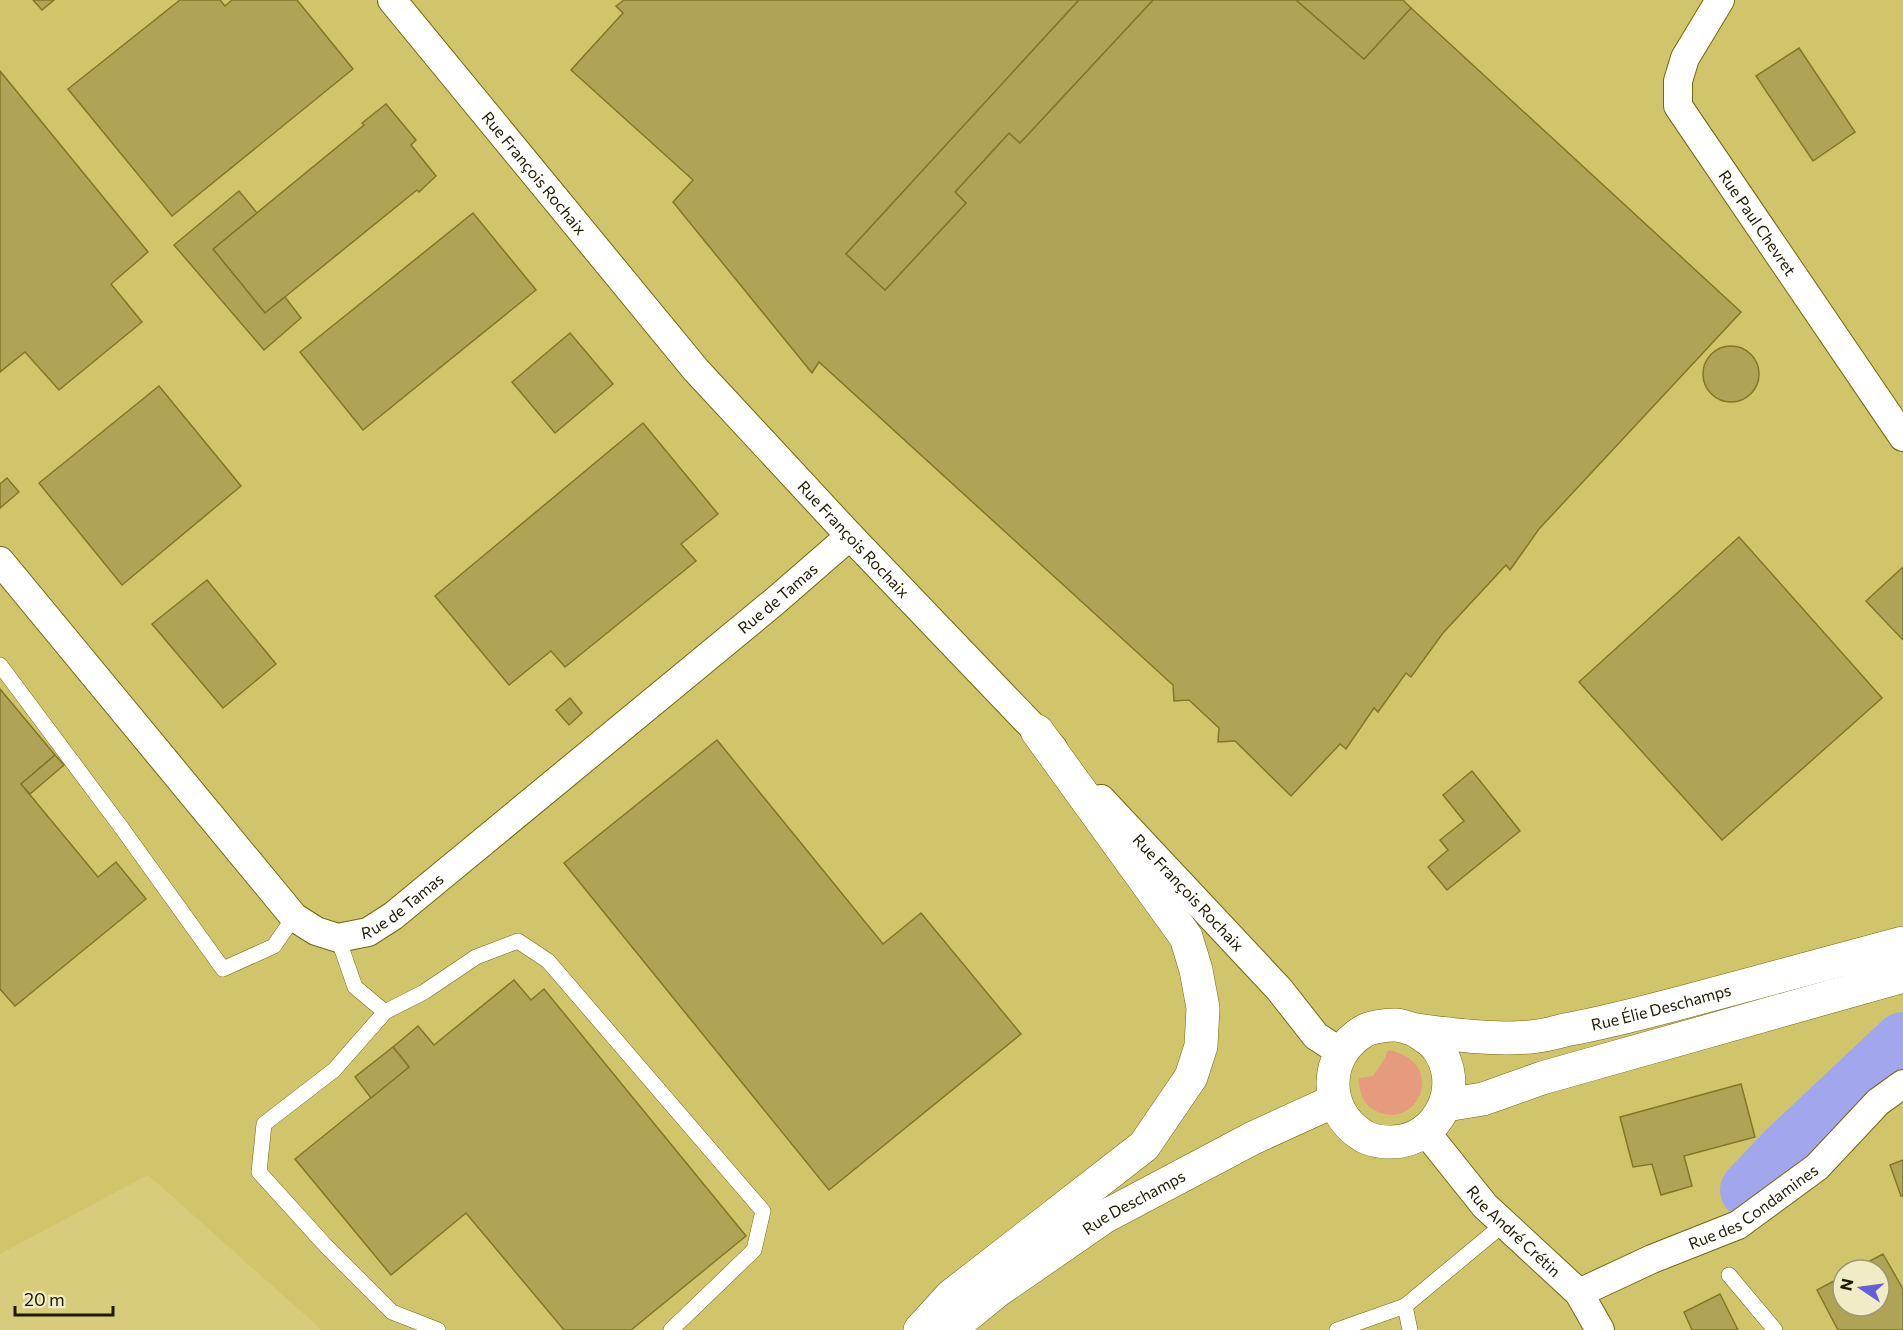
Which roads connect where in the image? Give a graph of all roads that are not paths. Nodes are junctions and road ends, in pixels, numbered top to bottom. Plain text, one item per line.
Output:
1 (392, 0) edge
2 (1720, 0) edge
3 (1903, 437) edge
4 (850, 536) junction
5 (0, 561) edge
6 (0, 665) edge
7 (1037, 731) junction
8 (294, 917) junction
9 (338, 938) junction
10 (1903, 942) edge
11 (1903, 976) edge
12 (385, 1012) junction
13 (1415, 1030) junction
14 (1342, 1053) junction
15 (1903, 1084) edge
16 (1334, 1101) junction
17 (1446, 1105) junction
18 (1425, 1131) junction
19 (1505, 1223) junction
20 (1729, 1275) dead end
21 (1579, 1293) junction
22 (1405, 1306) junction
23 (438, 1330) edge
24 (671, 1330) edge
25 (920, 1330) edge
26 (949, 1330) edge
27 (1336, 1330) edge
28 (1410, 1330) edge
29 (1600, 1330) edge
30 (1775, 1330) edge

1 - 4 street, Rue François Rochaix
2 - 3 street, Rue Paul Chevret
4 - 7 street, Rue François Rochaix
4 - 9 street, Rue de Tamas
5 - 8 street, Rue de Tamas
6 - 8 lane
7 - 14 street, Rue François Rochaix
7 - 25 main road
8 - 9 street, Rue de Tamas
9 - 12 lane
10 - 13 main road, Rue Élie Deschamps
11 - 17 main road
12 - 23 lane
12 - 24 lane
13 - 14 main road
13 - 17 main road
14 - 16 main road
15 - 21 street, Rue des Condamines
16 - 18 main road
16 - 26 main road, Rue Deschamps
17 - 18 main road
18 - 19 street, Rue André Crétin
19 - 21 street, Rue André Crétin
19 - 22 lane
20 - 30 lane
21 - 29 street, Rue André Crétin
22 - 27 lane
22 - 28 lane

